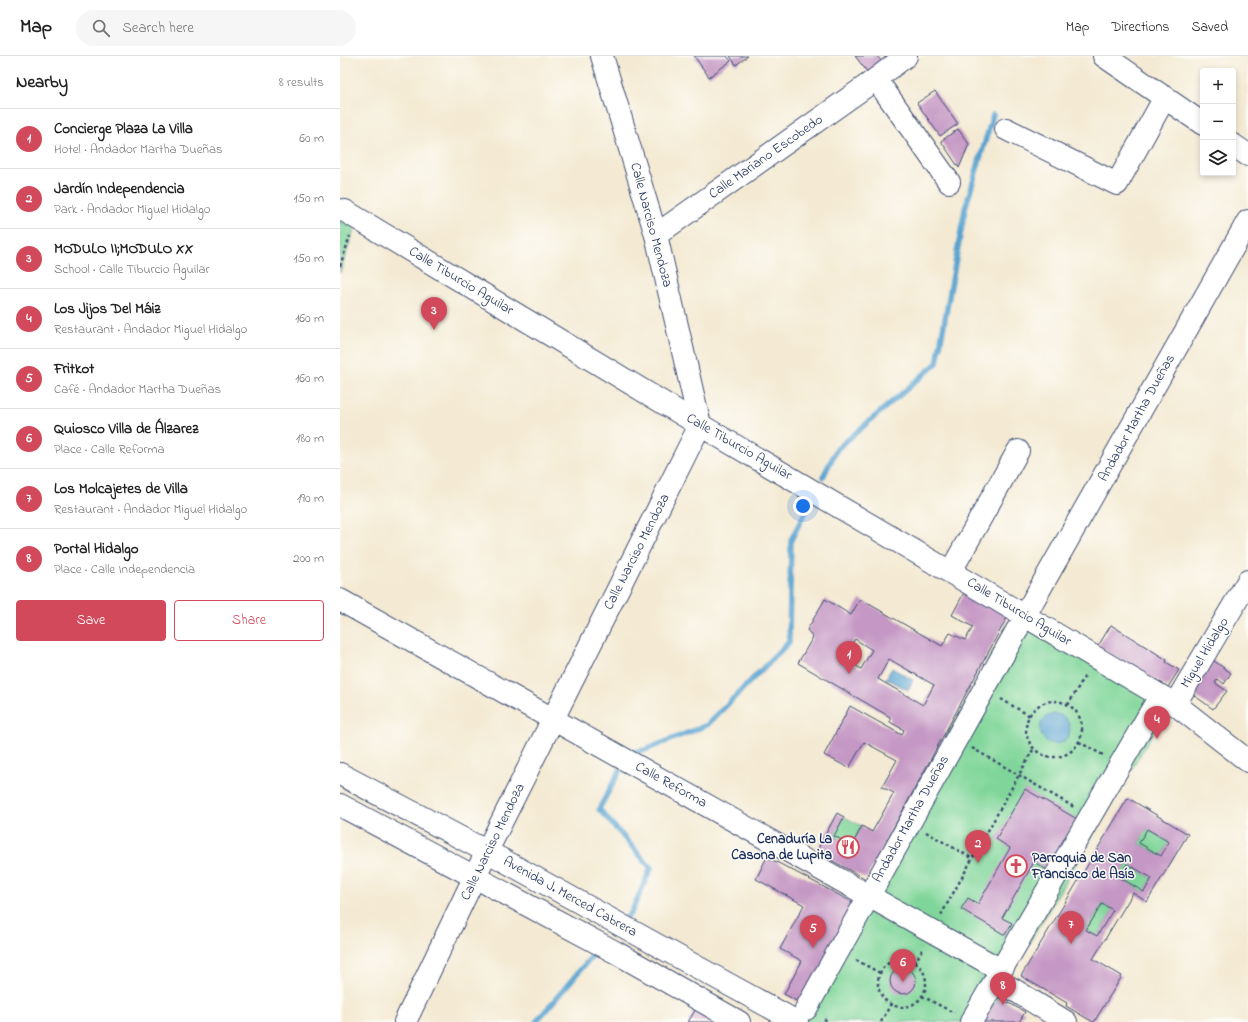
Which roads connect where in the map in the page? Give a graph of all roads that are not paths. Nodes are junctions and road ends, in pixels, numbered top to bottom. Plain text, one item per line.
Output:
1 (602, 56) edge
2 (906, 56) edge
3 (1104, 56) edge
4 (876, 79) junction
5 (1165, 98) junction
6 (1200, 122) edge
7 (1006, 129) dead end
8 (1236, 147) edge
9 (1248, 155) edge
10 (949, 182) dead end
11 (340, 210) edge
12 (1248, 221) edge
13 (656, 235) junction
14 (700, 425) junction
15 (1018, 451) dead end
16 (951, 571) junction
17 (1248, 581) edge
18 (340, 600) edge
19 (1021, 623) junction
20 (1163, 703) junction
21 (553, 719) junction
22 (1248, 762) edge
23 (340, 774) edge
24 (340, 805) edge
25 (487, 851) junction
26 (475, 878) junction
27 (868, 896) junction
28 (619, 924) junction
29 (605, 947) junction
30 (1006, 979) junction
31 (802, 1015) edge
32 (964, 1018) edge
33 (405, 1022) edge
34 (739, 1022) edge
35 (1066, 1022) edge

1 - 13 street, Calle Narciso Mendoza
2 - 4 street, Calle Mariano Escobedo
3 - 5 street
4 - 10 street
4 - 13 street, Calle Mariano Escobedo
5 - 6 street
5 - 7 street
8 - 9 street
11 - 14 street, Calle Tiburcio Aguilar
12 - 19 street, Andador Martha Dueñas
13 - 14 street, Calle Narciso Mendoza
14 - 16 street, Calle Tiburcio Aguilar
14 - 21 street, Calle Narciso Mendoza
15 - 16 street
16 - 19 street, Calle Tiburcio Aguilar
17 - 20 street, Miguel Hidalgo
18 - 21 street, Calle Reforma
19 - 20 street, Calle Tiburcio Aguilar
19 - 27 street, Andador Martha Dueñas
20 - 22 street, Calle Tiburcio Aguilar
20 - 30 street, Miguel Hidalgo
21 - 25 street, Calle Narciso Mendoza
21 - 27 street, Calle Reforma
23 - 25 street, Avenida J. Merced Cabrera
24 - 26 street, Avenida J. Merced Cabrera
25 - 26 street, Calle Narciso Mendoza
25 - 28 street, Avenida J. Merced Cabrera
26 - 29 street, Avenida J. Merced Cabrera
26 - 33 street, Calle Narciso Mendoza
27 - 30 street, Calle Reforma
27 - 31 street, Andador Martha Dueñas
28 - 29 street
28 - 31 street, Avenida J. Merced Cabrera
29 - 34 street, Avenida J. Merced Cabrera
30 - 32 street, Miguel Hidalgo
30 - 35 street, Calle Reforma

